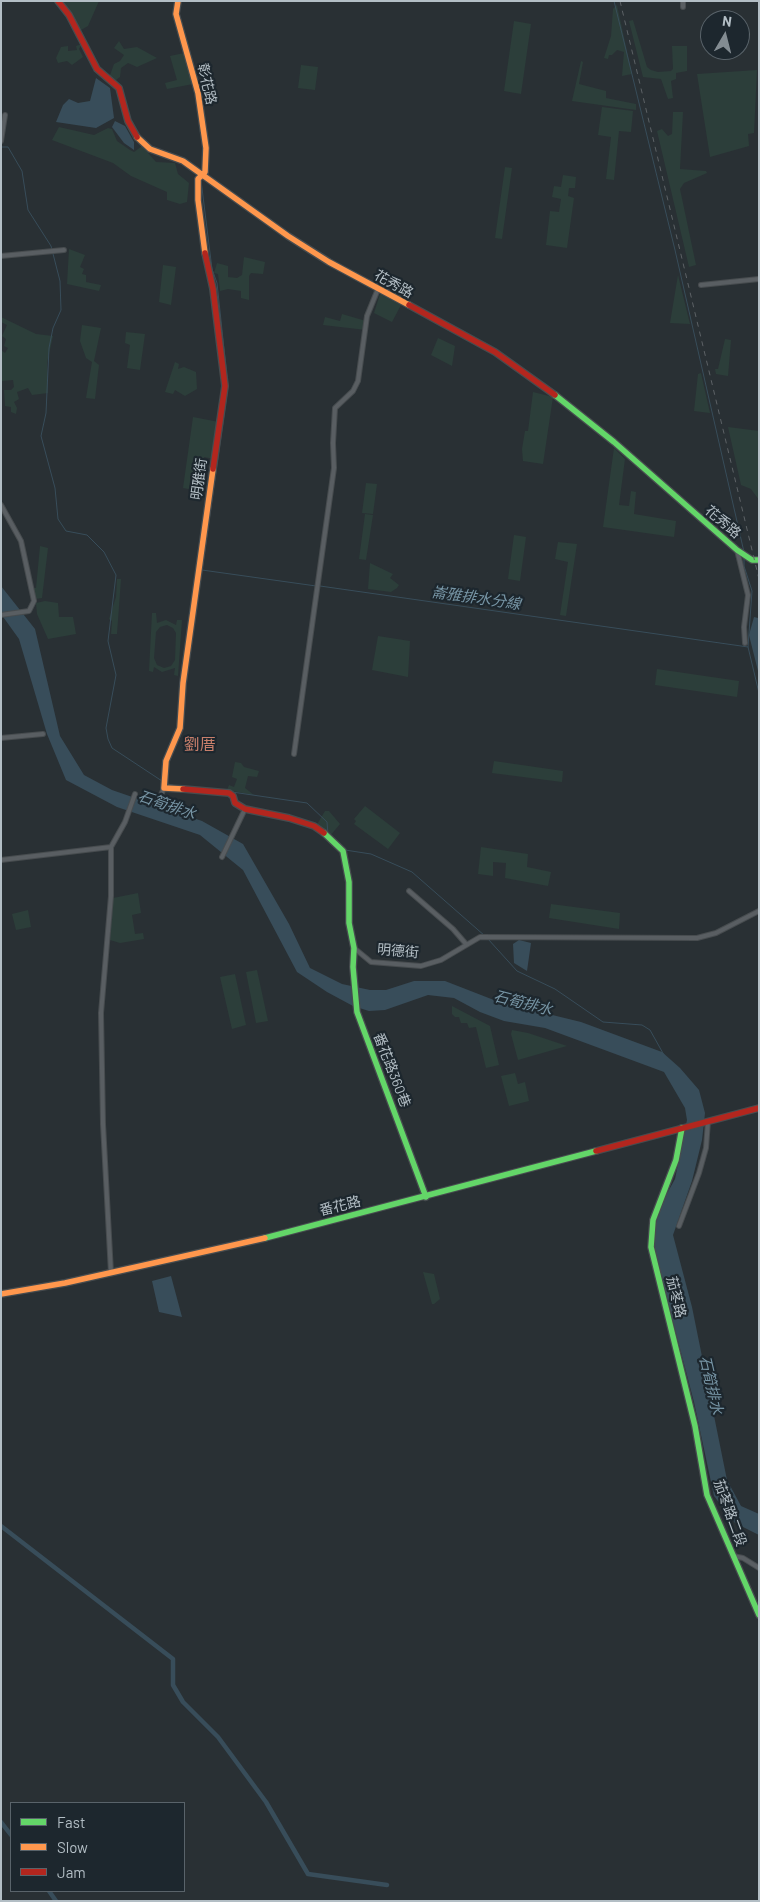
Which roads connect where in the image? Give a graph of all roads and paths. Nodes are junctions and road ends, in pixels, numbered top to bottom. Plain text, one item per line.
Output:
1 (58, 1) edge
2 (178, 1) edge
3 (683, 1) edge
4 (683, 7) dead end
5 (5, 115) dead end
6 (1, 141) edge
7 (202, 173) junction
8 (64, 250) dead end
9 (1, 256) edge
10 (759, 279) edge
11 (702, 285) dead end
12 (378, 289) junction
13 (1, 505) edge
14 (738, 550) junction
15 (759, 560) edge
16 (1, 614) edge
17 (745, 643) dead end
18 (43, 734) dead end
19 (1, 738) edge
20 (294, 754) dead end
21 (164, 788) junction
22 (135, 794) dead end
23 (153, 801) dead end
24 (245, 809) junction
25 (111, 847) junction
26 (222, 857) dead end
27 (1, 860) edge
28 (409, 891) dead end
29 (759, 912) edge
30 (466, 944) junction
31 (354, 948) junction
32 (759, 1108) edge
33 (708, 1121) junction
34 (682, 1128) junction
35 (426, 1197) junction
36 (679, 1226) dead end
37 (111, 1273) junction
38 (1, 1294) edge
39 (703, 1474) joint
40 (733, 1556) junction
41 (759, 1568) edge
42 (759, 1614) edge

1 - 7 street, 花秀路
2 - 7 street, 彰花路
3 - 4 street
5 - 6 street
7 - 12 street, 花秀路
7 - 21 street, 明雅街
8 - 9 street
10 - 11 street
12 - 14 street, 花秀路
12 - 20 street
13 - 16 street
14 - 15 street, 花秀路
14 - 17 street
18 - 19 street
21 - 23 street
21 - 24 street
22 - 25 street
24 - 26 street
24 - 31 street
25 - 27 street
25 - 37 street
28 - 30 street
29 - 30 street, 明德街
30 - 31 street, 明德街
31 - 35 street, 番花路360巷
32 - 33 street
33 - 34 street, 番花路
33 - 36 street
34 - 35 street, 番花路
34 - 39 street, 茄苳路
35 - 37 street, 番花路
37 - 38 street, 番花路
39 - 40 street, 茄苳路二段
40 - 41 street
40 - 42 street, 茄苳路二段

